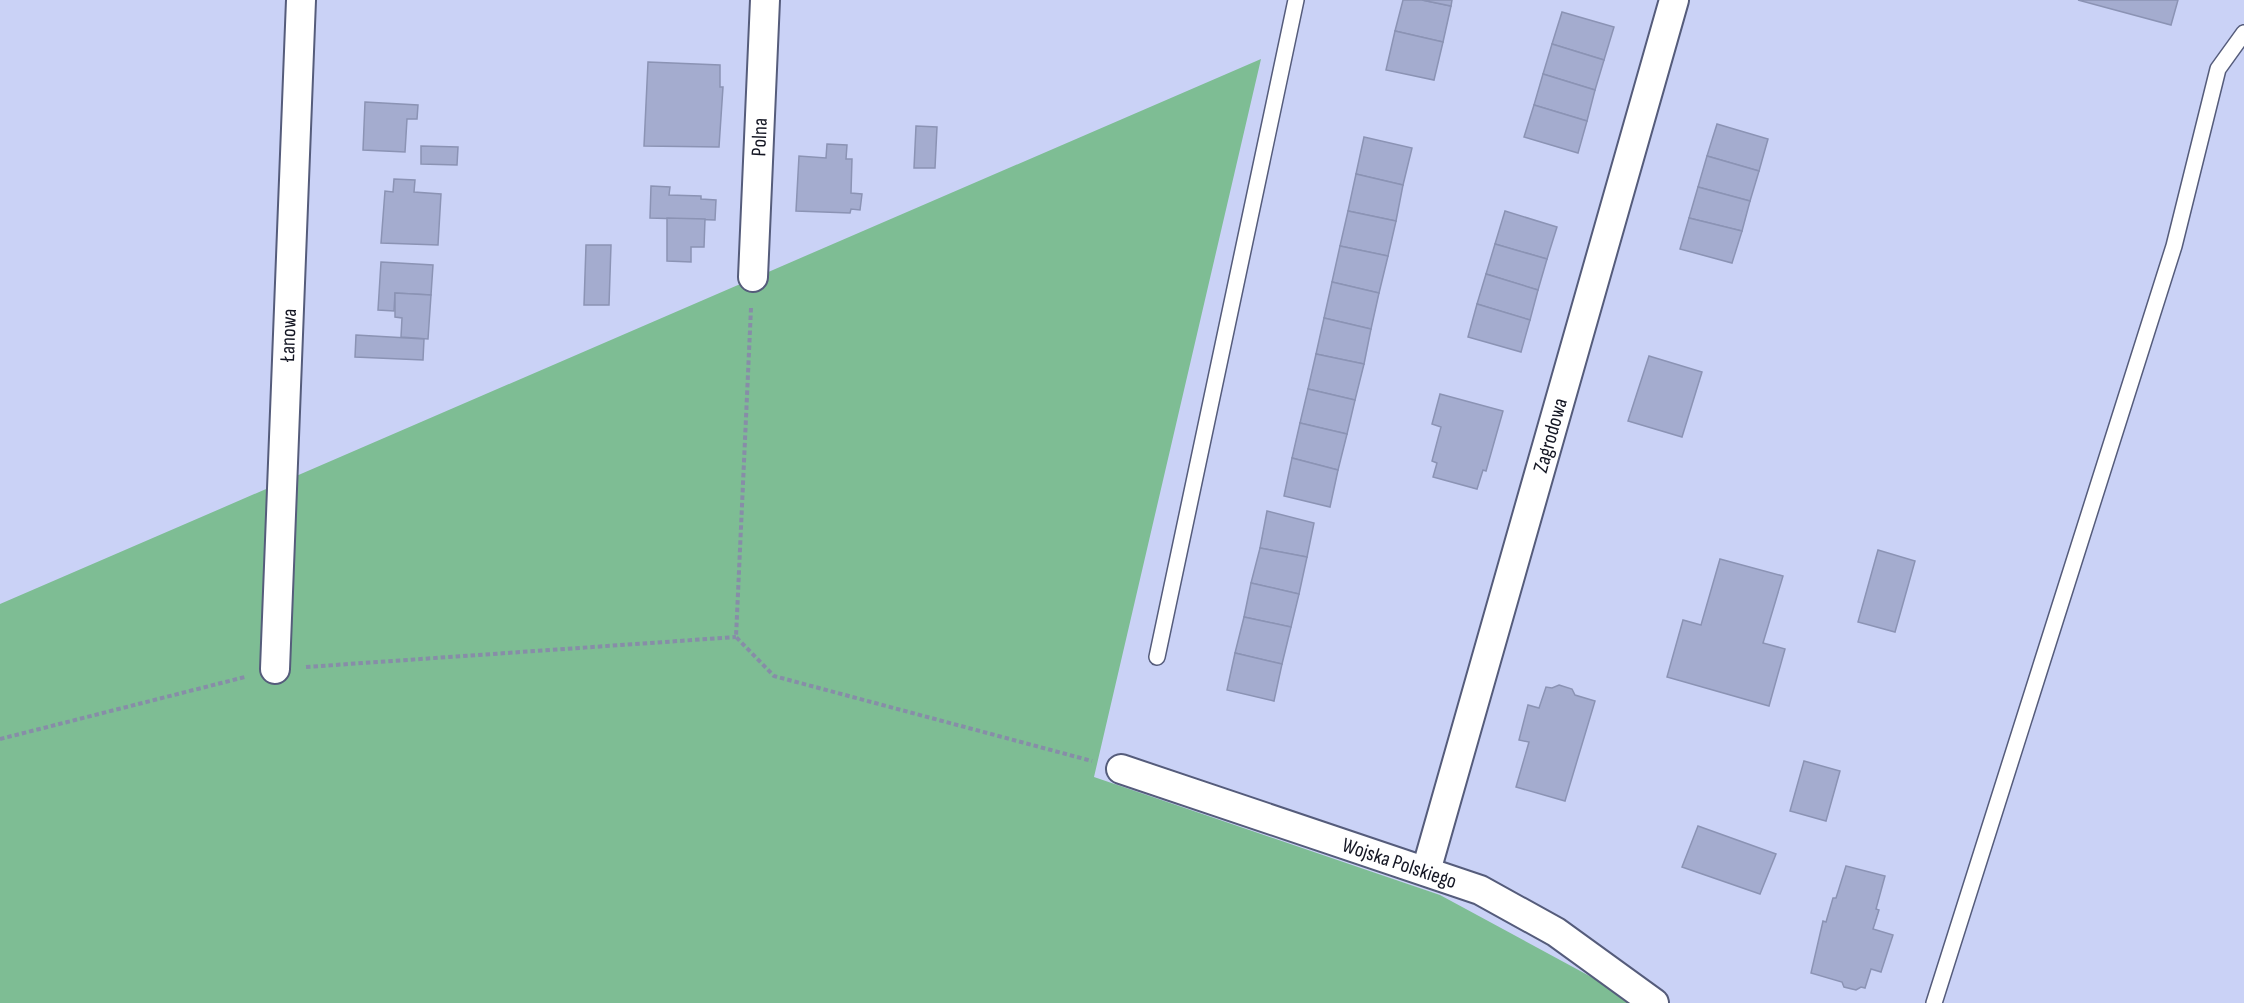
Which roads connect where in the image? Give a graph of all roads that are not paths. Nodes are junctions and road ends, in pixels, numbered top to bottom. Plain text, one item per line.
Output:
1 (301, 0) edge
2 (765, 0) edge
3 (1296, 0) edge
4 (1674, 0) edge
5 (2244, 33) edge
6 (753, 277) road end
7 (1156, 657) dead end
8 (275, 669) road end
9 (1121, 769) road end
10 (1426, 871) junction
11 (1654, 1003) edge
12 (1934, 1003) edge

1 - 8 street, Łanowa
2 - 6 street, Polna
3 - 7 lane
4 - 10 street, Zagrodowa
5 - 12 lane
9 - 10 street, Wojska Polskiego
10 - 11 street, Wojska Polskiego

